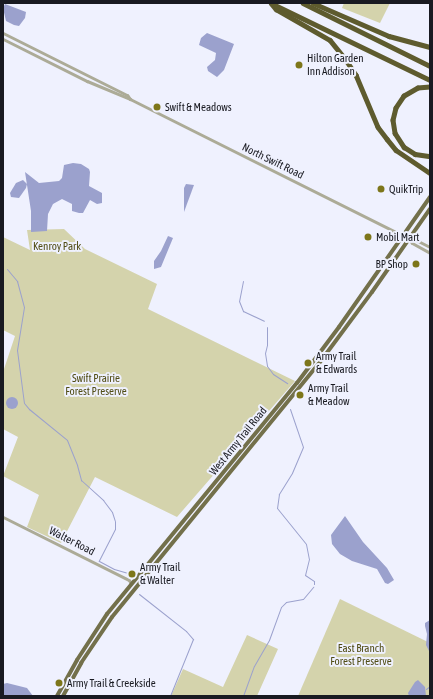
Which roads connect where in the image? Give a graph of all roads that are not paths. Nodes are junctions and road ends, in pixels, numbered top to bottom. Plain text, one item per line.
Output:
1 (271, 3) edge
2 (304, 3) edge
3 (313, 3) edge
4 (3, 33) edge
5 (3, 39) edge
6 (430, 47) edge
7 (430, 66) edge
8 (430, 80) edge
9 (430, 87) edge
10 (130, 99) junction
11 (430, 156) edge
12 (430, 173) edge
13 (430, 197) edge
14 (430, 209) edge
15 (403, 236) junction
16 (409, 239) junction
17 (430, 247) edge
18 (430, 252) edge
19 (3, 517) edge
20 (131, 584) junction
21 (131, 591) junction
22 (64, 694) edge
23 (58, 695) edge

1 - 8 highway
1 - 12 highway
2 - 7 highway
3 - 6 highway
4 - 10 street, North Swift Road
5 - 10 street, North Swift Road
9 - 11 highway
10 - 15 street, North Swift Road
13 - 15 main road, West Army Trail Road
14 - 16 main road, West Army Trail Road
15 - 16 street, North Swift Road
15 - 20 main road, West Army Trail Road
16 - 17 street, North Swift Road
16 - 18 street, North Swift Road
16 - 21 main road, West Army Trail Road
19 - 20 street, Walter Road
20 - 21 main road
20 - 23 main road, West Army Trail Road
21 - 22 main road, West Army Trail Road

